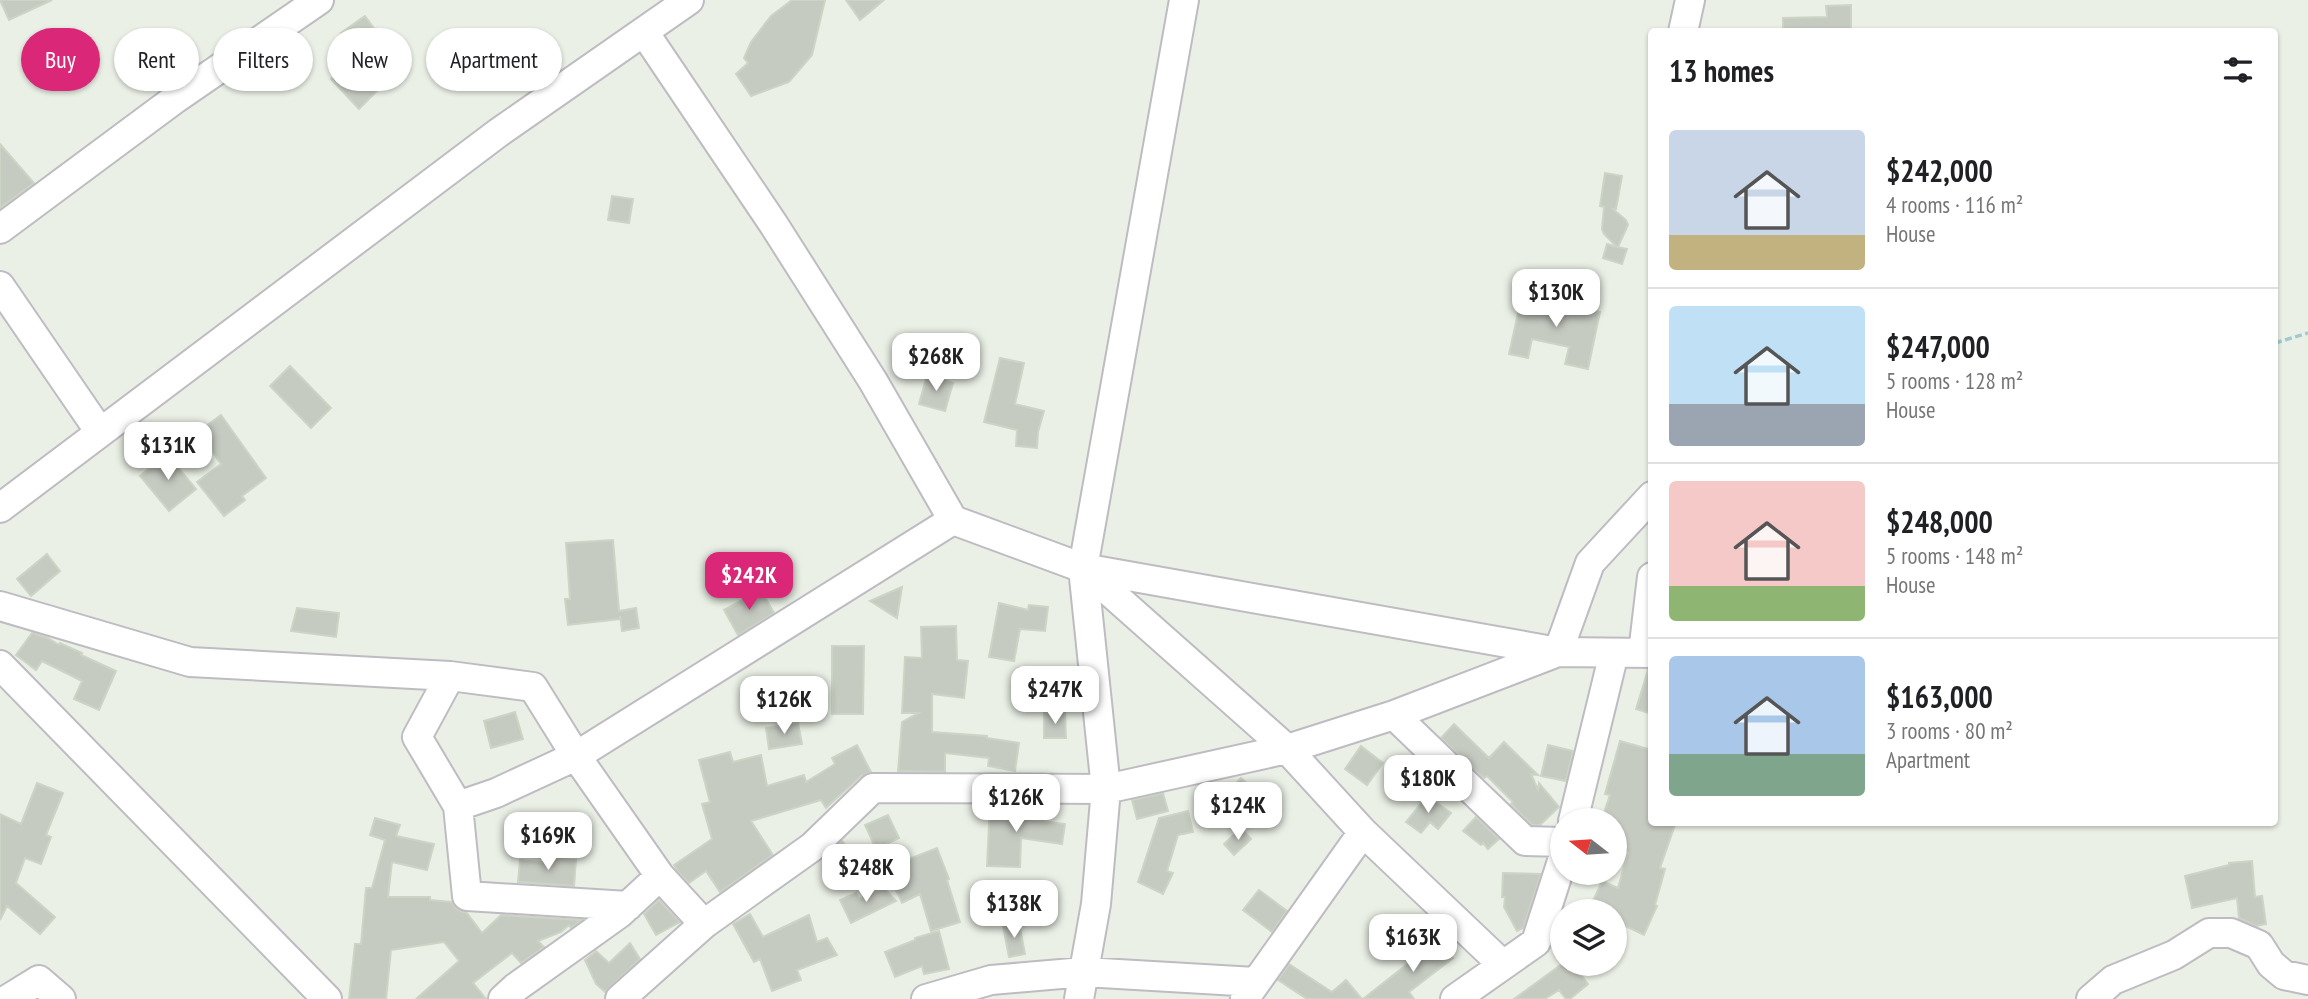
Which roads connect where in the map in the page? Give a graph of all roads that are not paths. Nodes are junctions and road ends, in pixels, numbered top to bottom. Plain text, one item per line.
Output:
1 (319, 0) edge
2 (690, 0) edge
3 (1184, 0) edge
4 (1690, 0) edge
5 (1684, 28) edge
6 (644, 32) junction
7 (0, 229) edge
8 (0, 286) edge
9 (100, 432) junction
10 (1648, 500) edge
11 (0, 508) edge
12 (953, 520) junction
13 (1083, 568) junction
14 (0, 606) edge
15 (1558, 652) junction
16 (1614, 653) junction
17 (1647, 653) edge
18 (0, 664) edge
19 (450, 676) junction
20 (1394, 715) junction
21 (1287, 749) junction
22 (576, 756) junction
23 (1106, 789) junction
24 (458, 806) junction
25 (1576, 808) edge
26 (1363, 832) junction
27 (1550, 842) edge
28 (660, 876) junction
29 (1554, 886) edge
30 (628, 906) junction
31 (704, 924) junction
32 (1503, 965) junction
33 (2308, 980) edge
34 (1081, 986) edge
35 (990, 990) edge
36 (1250, 991) edge
37 (631, 995) edge
38 (8, 999) edge
39 (61, 999) edge
40 (327, 999) edge
41 (503, 999) edge
42 (926, 999) edge
43 (1455, 999) edge
44 (2091, 999) edge

1 - 7 street
2 - 6 street
3 - 13 street
4 - 5 street
6 - 9 street
6 - 12 street
8 - 9 street
9 - 11 street
10 - 15 street
12 - 13 street
12 - 22 street
13 - 15 street
13 - 21 street
13 - 23 street
14 - 19 street
15 - 16 street
15 - 20 street
16 - 17 street
16 - 25 street
18 - 40 street
19 - 22 street
19 - 24 street
20 - 21 street
20 - 27 street
21 - 23 street
21 - 26 street
22 - 24 street
22 - 28 street
23 - 31 street
23 - 34 street
24 - 30 street
26 - 32 street
26 - 36 street
28 - 30 street
28 - 31 street
29 - 32 street
30 - 41 street
31 - 37 street
32 - 43 street
33 - 44 street
34 - 35 street
34 - 36 street
35 - 42 street
38 - 39 street

